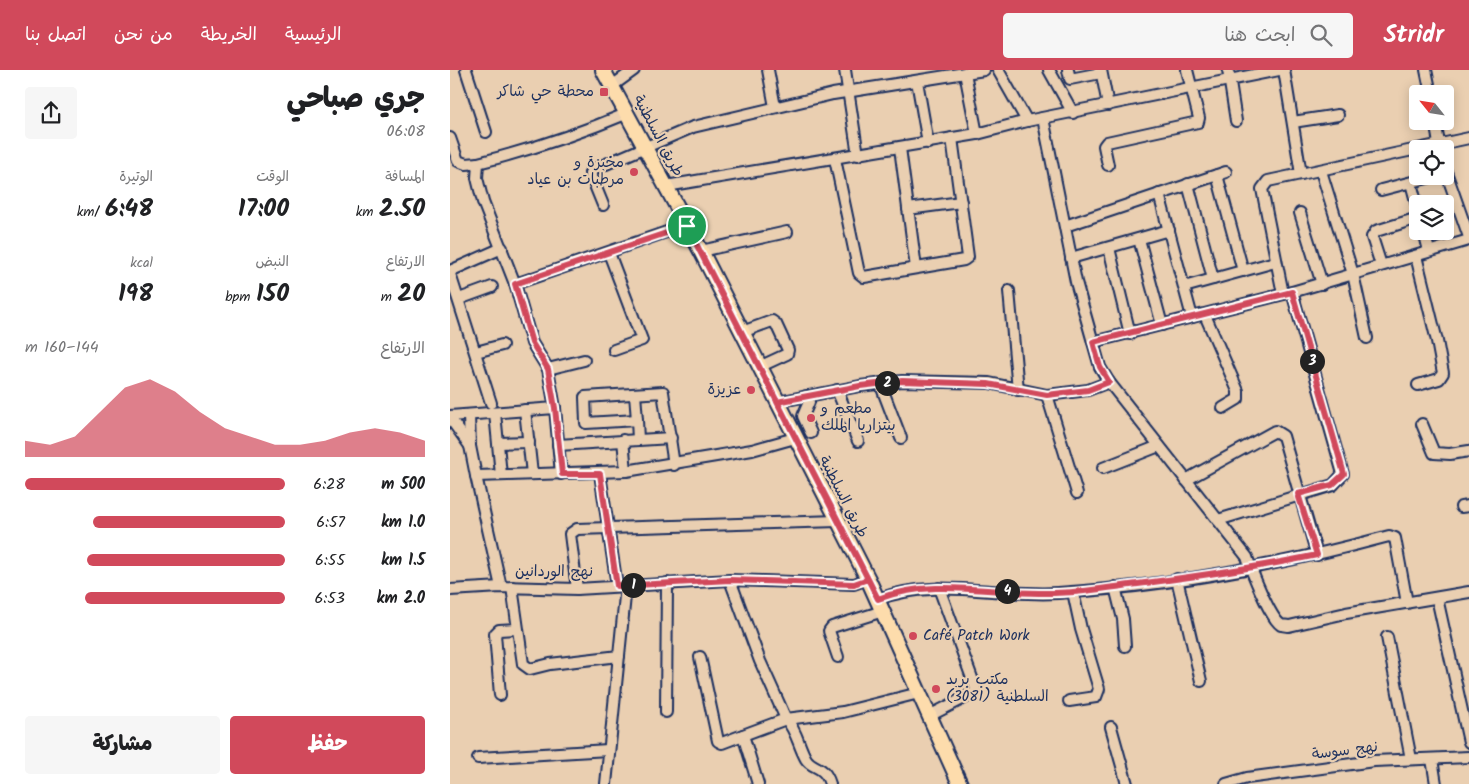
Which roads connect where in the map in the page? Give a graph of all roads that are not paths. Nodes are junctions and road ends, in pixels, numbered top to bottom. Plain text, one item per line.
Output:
1 (466, 70) edge
2 (603, 70) edge
3 (634, 70) edge
4 (768, 70) edge
5 (845, 70) edge
6 (984, 70) edge
7 (998, 70) edge
8 (1049, 70) edge
9 (1186, 70) edge
10 (1279, 70) edge
11 (1284, 70) edge
12 (1426, 70) edge
13 (1102, 71) edge
14 (1268, 71) edge
15 (967, 72) edge
16 (1069, 74) edge
17 (1229, 75) edge
18 (917, 81) junction
19 (1429, 85) edge
20 (612, 86) junction
21 (1058, 86) junction
22 (1191, 88) junction
23 (848, 92) junction
24 (1108, 105) junction
25 (775, 107) junction
26 (628, 113) junction
27 (1073, 113) junction
28 (1338, 114) dead end
29 (1044, 118) junction
30 (1027, 121) junction
31 (1236, 121) dead end
32 (1292, 122) junction
33 (486, 132) dead end
34 (977, 134) junction
35 (450, 138) edge
36 (952, 138) junction
37 (1469, 138) edge
38 (1454, 142) edge
39 (928, 143) junction
40 (645, 147) junction
41 (900, 148) junction
42 (1409, 152) edge
43 (858, 155) junction
44 (835, 158) junction
45 (478, 163) junction
46 (1108, 165) dead end
47 (1321, 170) junction
48 (1301, 174) junction
49 (1409, 183) edge
50 (1188, 184) junction
51 (1450, 185) edge
52 (666, 186) junction
53 (1381, 190) dead end
54 (1159, 194) junction
55 (961, 202) junction
56 (603, 205) dead end
57 (908, 209) junction
58 (1300, 213) dead end
59 (1409, 221) edge
60 (687, 226) junction
61 (1065, 226) junction
62 (1169, 230) junction
63 (787, 232) dead end
64 (1469, 238) edge
65 (1138, 239) junction
66 (1426, 240) edge
67 (502, 248) junction
68 (1109, 248) junction
69 (700, 251) junction
70 (1429, 251) junction
71 (609, 253) junction
72 (1416, 256) junction
73 (1071, 258) junction
74 (1275, 262) junction
75 (1382, 265) junction
76 (916, 268) junction
77 (1244, 271) junction
78 (450, 272) edge
79 (1353, 274) junction
80 (1214, 279) junction
81 (515, 284) junction
82 (1322, 284) junction
83 (492, 287) dead end
84 (1184, 287) junction
85 (1009, 291) dead end
86 (1288, 293) junction
87 (459, 299) junction
88 (1204, 315) junction
89 (1192, 317) junction
90 (1162, 326) junction
91 (742, 332) junction
92 (1130, 334) junction
93 (1367, 338) dead end
94 (1093, 342) junction
95 (502, 345) dead end
96 (614, 350) dead end
97 (476, 352) junction
98 (584, 360) dead end
99 (759, 367) junction
100 (548, 369) junction
101 (1109, 382) junction
102 (880, 383) junction
103 (1418, 385) dead end
104 (838, 390) junction
105 (1018, 390) junction
106 (635, 394) junction
107 (1047, 395) junction
108 (806, 396) junction
109 (777, 402) junction
110 (493, 408) junction
111 (555, 408) junction
112 (1223, 408) dead end
113 (525, 410) junction
114 (469, 415) junction
115 (450, 417) edge
116 (637, 420) junction
117 (1422, 424) dead end
118 (811, 433) dead end
119 (671, 438) junction
120 (795, 438) junction
121 (901, 438) dead end
122 (622, 440) junction
123 (638, 440) junction
124 (858, 441) dead end
125 (528, 442) junction
126 (498, 443) junction
127 (558, 445) junction
128 (1159, 446) junction
129 (471, 449) junction
130 (1469, 451) edge
131 (674, 464) junction
132 (1103, 468) dead end
133 (626, 471) junction
134 (532, 474) junction
135 (562, 474) junction
136 (600, 474) junction
137 (501, 475) junction
138 (476, 476) junction
139 (1186, 480) junction
140 (1077, 493) dead end
141 (1298, 494) junction
142 (1218, 520) junction
143 (838, 521) junction
144 (609, 529) junction
145 (1317, 555) junction
146 (1250, 569) junction
147 (868, 579) junction
148 (1177, 579) junction
149 (730, 580) junction
150 (667, 583) junction
151 (622, 586) junction
152 (501, 587) junction
153 (1115, 587) junction
154 (512, 588) junction
155 (577, 588) junction
156 (939, 588) junction
157 (450, 590) edge
158 (1073, 592) junction
159 (1469, 592) edge
160 (1437, 598) junction
161 (1407, 603) junction
162 (880, 605) junction
163 (517, 629) junction
164 (1387, 636) dead end
165 (1125, 646) dead end
166 (619, 656) junction
167 (700, 657) dead end
168 (838, 657) dead end
169 (1201, 681) dead end
170 (919, 692) junction
171 (500, 695) dead end
172 (1069, 701) dead end
173 (666, 712) dead end
174 (929, 716) junction
175 (786, 719) junction
176 (1111, 727) dead end
177 (744, 735) junction
178 (1469, 742) edge
179 (608, 750) junction
180 (1469, 757) edge
181 (478, 758) dead end
182 (1411, 759) junction
183 (1432, 759) junction
184 (606, 784) edge
185 (758, 784) edge
186 (830, 784) edge
187 (960, 784) edge
188 (1127, 784) edge
189 (1226, 784) edge
190 (1436, 784) edge

1 - 33 street
2 - 20 main road, طريق السلطنية
3 - 20 street
4 - 25 street
5 - 23 street
6 - 15 street
7 - 30 street
8 - 21 street
9 - 22 street
10 - 14 street
11 - 32 street
12 - 19 street
13 - 16 street
13 - 24 street
14 - 17 street
15 - 18 street
15 - 34 street
16 - 21 street
17 - 22 street
17 - 31 street
18 - 23 street
18 - 39 street
20 - 26 main road, طريق السلطنية
21 - 27 street
22 - 24 street
22 - 46 street
23 - 25 street
23 - 43 street
24 - 27 street
25 - 40 street
26 - 40 main road, طريق السلطنية
26 - 45 street
27 - 29 street
28 - 32 street
29 - 30 street
29 - 61 street
30 - 34 street
32 - 48 street
34 - 36 street
35 - 45 street
36 - 39 street
36 - 55 street
37 - 38 street
39 - 41 street
40 - 52 main road, طريق السلطنية
40 - 56 street
41 - 43 street
41 - 57 street
42 - 47 street
43 - 44 street
44 - 52 street
44 - 76 street
45 - 67 street
47 - 48 street
47 - 79 street
48 - 74 street
49 - 53 street
50 - 54 street
50 - 77 street
50 - 80 street
51 - 64 street
52 - 60 main road, طريق السلطنية
54 - 61 street
54 - 62 street
55 - 57 street
55 - 76 street
57 - 76 street
58 - 82 street
59 - 75 street
60 - 69 main road, طريق السلطنية
60 - 71 street
61 - 73 street
62 - 65 street
62 - 84 street
63 - 69 street
64 - 70 street
65 - 68 street
65 - 90 street
66 - 70 street
67 - 78 street
67 - 81 street
68 - 73 street
68 - 92 street
69 - 91 main road, طريق السلطنية
70 - 72 street
71 - 81 street
71 - 96 street
72 - 75 street
72 - 103 street
73 - 94 street
74 - 77 street
74 - 86 street
75 - 79 street
77 - 80 street
78 - 87 street
79 - 82 street
79 - 93 street
80 - 84 street
81 - 100 street
82 - 86 street
83 - 87 street
84 - 89 street
85 - 105 street
86 - 88 street
86 - 141 street
87 - 97 street
88 - 89 street
88 - 112 street
89 - 90 street
90 - 92 street
91 - 99 main road, طريق السلطنية
91 - 99 street
92 - 94 street
94 - 101 street
95 - 97 street
97 - 110 street
98 - 100 street
99 - 109 main road, طريق السلطنية
100 - 111 street
101 - 107 street
101 - 128 street
102 - 104 street
102 - 105 street
102 - 121 street
104 - 108 street
104 - 124 street
105 - 107 street
106 - 116 street
106 - 116 street
106 - 119 street
107 - 140 street
108 - 109 street
108 - 118 street
109 - 120 main road, طريق السلطنية
110 - 113 street
110 - 114 street
110 - 126 street
111 - 113 street
111 - 127 street
113 - 125 street
114 - 115 street
114 - 129 street
115 - 129 street
116 - 123 street
117 - 130 street
119 - 123 street
119 - 131 street
120 - 131 street
120 - 143 main road, طريق السلطنية
122 - 123 street
122 - 127 street
122 - 133 street
125 - 126 street
125 - 134 street
126 - 137 street
127 - 135 street
128 - 132 street
128 - 139 street
129 - 138 street
131 - 133 street
133 - 136 street
134 - 135 street
134 - 137 street
135 - 136 street
136 - 144 street
137 - 138 street
138 - 152 street
139 - 141 street
139 - 142 street
141 - 142 street
141 - 145 street
142 - 146 street
143 - 144 street
143 - 147 main road, طريق السلطنية
144 - 151 street
144 - 155 street
145 - 146 street
145 - 161 street
146 - 148 street
146 - 161 street
147 - 149 street, نهج الوردانين
147 - 162 main road, طريق السلطنية
148 - 153 street
148 - 169 street
149 - 150 street, نهج الوردانين
149 - 175 street
150 - 151 street, نهج الوردانين
150 - 173 street
151 - 155 street, نهج الوردانين
151 - 166 street
152 - 154 street, نهج الوردانين
152 - 157 street, نهج الوردانين
153 - 158 street
153 - 165 street
154 - 155 street, نهج الوردانين
154 - 163 street
156 - 158 street
156 - 162 street
156 - 174 street
158 - 172 street
159 - 160 street
160 - 161 street
160 - 178 street
162 - 168 street
162 - 170 main road, طريق السلطنية
163 - 166 street
163 - 171 street
164 - 182 street
166 - 179 street
167 - 177 street
170 - 174 main road, طريق السلطنية
170 - 175 street
174 - 187 main road, طريق السلطنية
175 - 177 street
175 - 186 street
176 - 188 street
177 - 185 street
179 - 181 street
179 - 184 street
180 - 183 street, نهج سوسة
182 - 183 street, نهج سوسة
182 - 189 street, نهج سوسة
183 - 190 street

